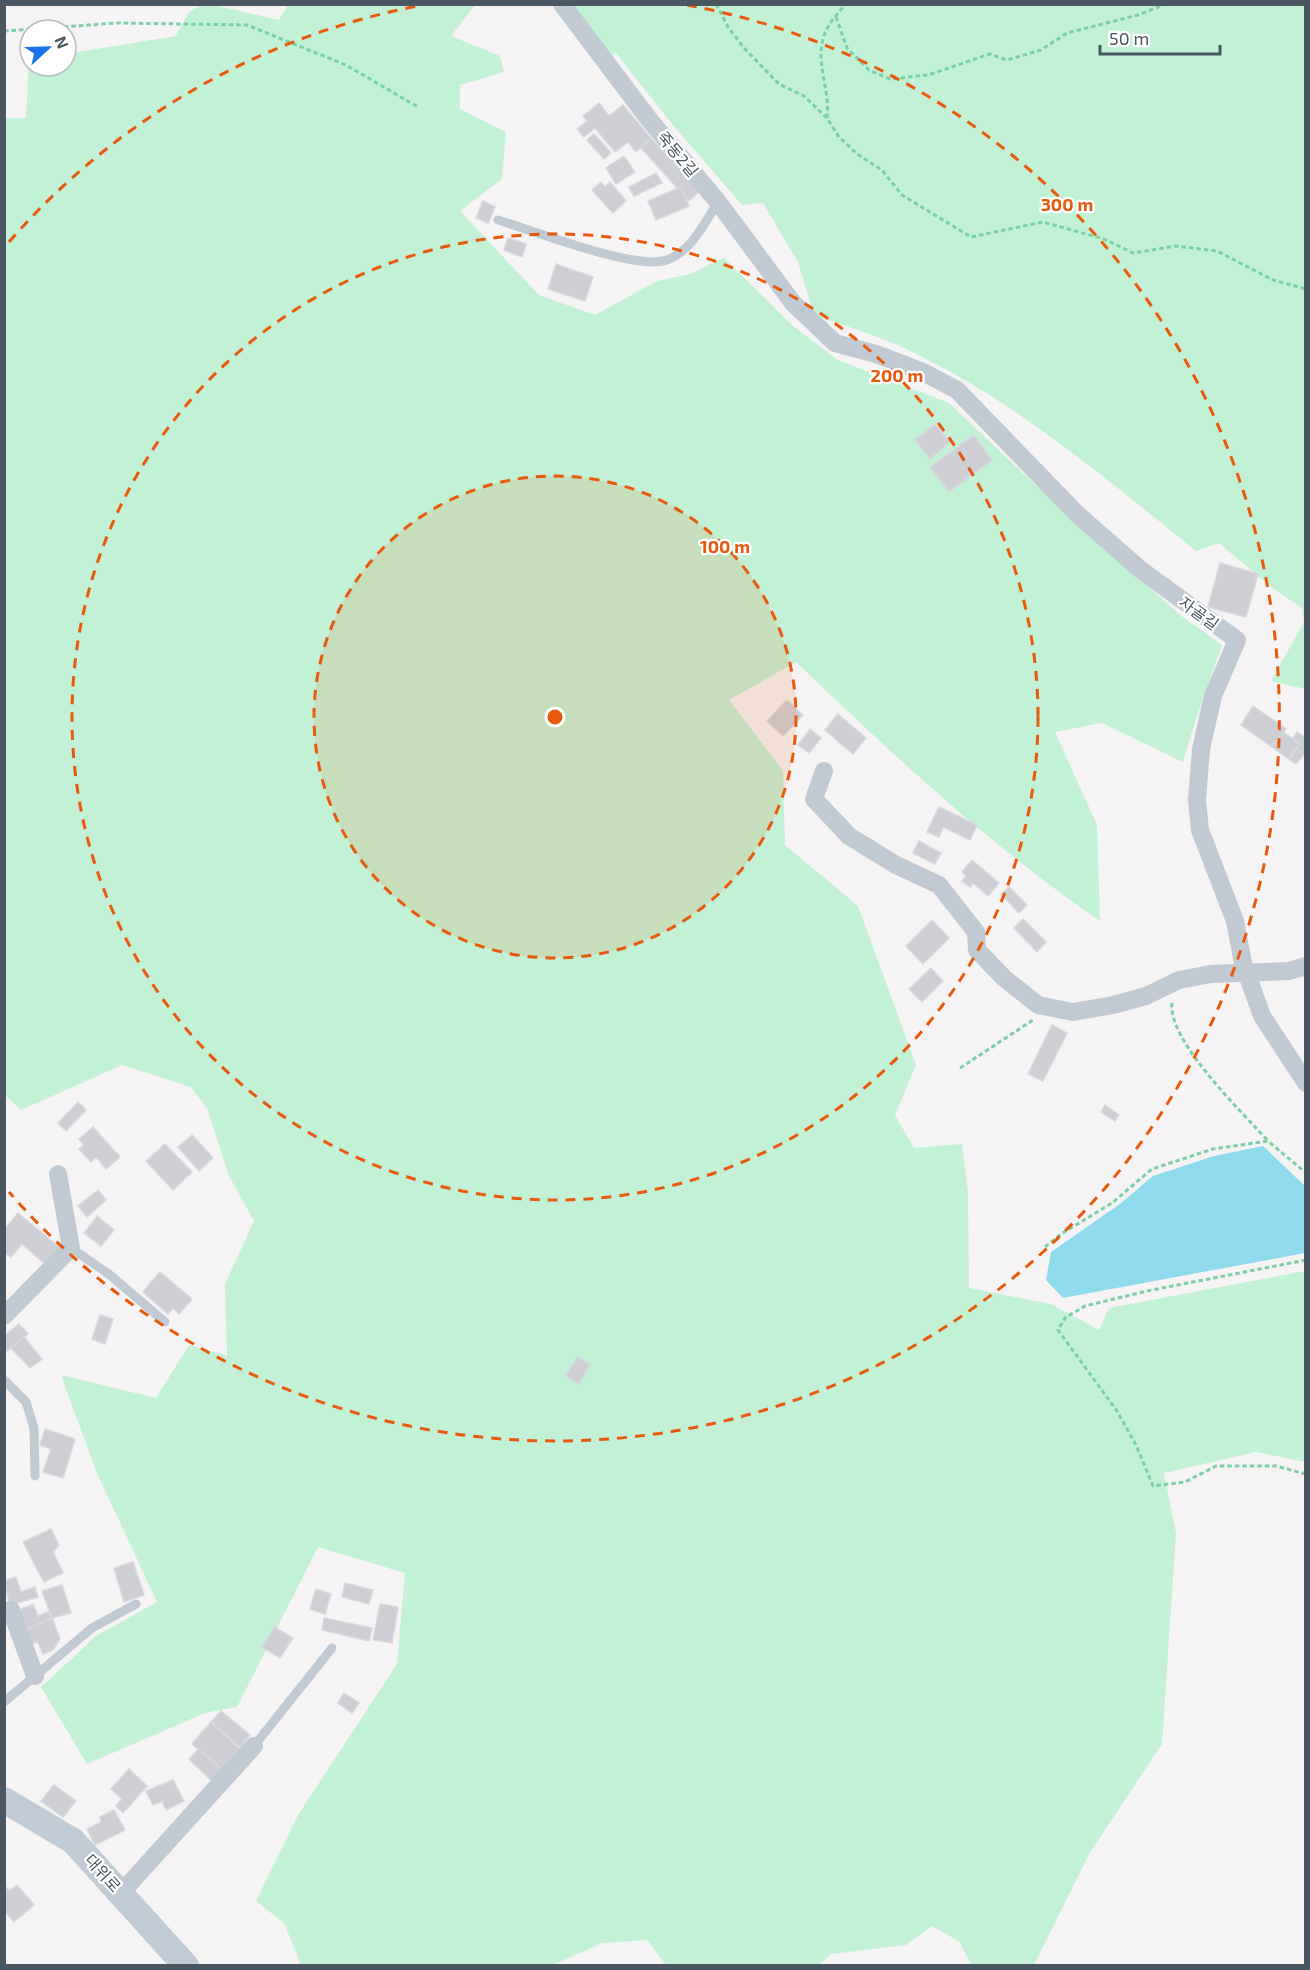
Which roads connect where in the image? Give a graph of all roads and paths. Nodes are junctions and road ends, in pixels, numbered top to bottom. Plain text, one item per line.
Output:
1 (562, 4) edge
2 (716, 4) edge
3 (845, 4) edge
4 (1166, 4) edge
5 (836, 17) junction
6 (4, 31) edge
7 (418, 107) dead end
8 (827, 118) junction
9 (718, 202) junction
10 (498, 220) dead end
11 (1305, 289) edge
12 (793, 303) joint
13 (824, 771) dead end
14 (1305, 966) edge
15 (1248, 973) junction
16 (1174, 982) junction
17 (1052, 1008) junction
18 (960, 1068) dead end
19 (1305, 1083) edge
20 (1268, 1141) junction
21 (1305, 1173) edge
22 (58, 1174) dead end
23 (1046, 1247) dead end
24 (71, 1248) junction
25 (1305, 1260) edge
26 (4, 1316) edge
27 (165, 1322) dead end
28 (4, 1380) edge
29 (1305, 1474) edge
30 (35, 1476) dead end
31 (136, 1604) dead end
32 (4, 1613) edge
33 (332, 1648) dead end
34 (35, 1676) junction
35 (4, 1702) edge
36 (254, 1746) joint
37 (4, 1800) edge
38 (121, 1893) junction
39 (186, 1965) edge

1 - 9 street, 죽동2길
2 - 8 path
3 - 5 path
4 - 5 path
5 - 8 path
6 - 7 path
8 - 11 path
9 - 10 lane
9 - 12 street, 죽동2길
12 - 15 street, 자골길
13 - 17 street
14 - 15 street
15 - 16 street
15 - 19 street, 자골길
16 - 17 street
16 - 20 path
17 - 18 path
20 - 21 path
20 - 23 path
22 - 24 street
24 - 26 street
24 - 27 lane
25 - 29 path
28 - 30 lane
31 - 34 lane
32 - 34 street
33 - 36 lane
34 - 35 lane
36 - 38 street
37 - 38 main road, 대위로
38 - 39 main road, 대위로

